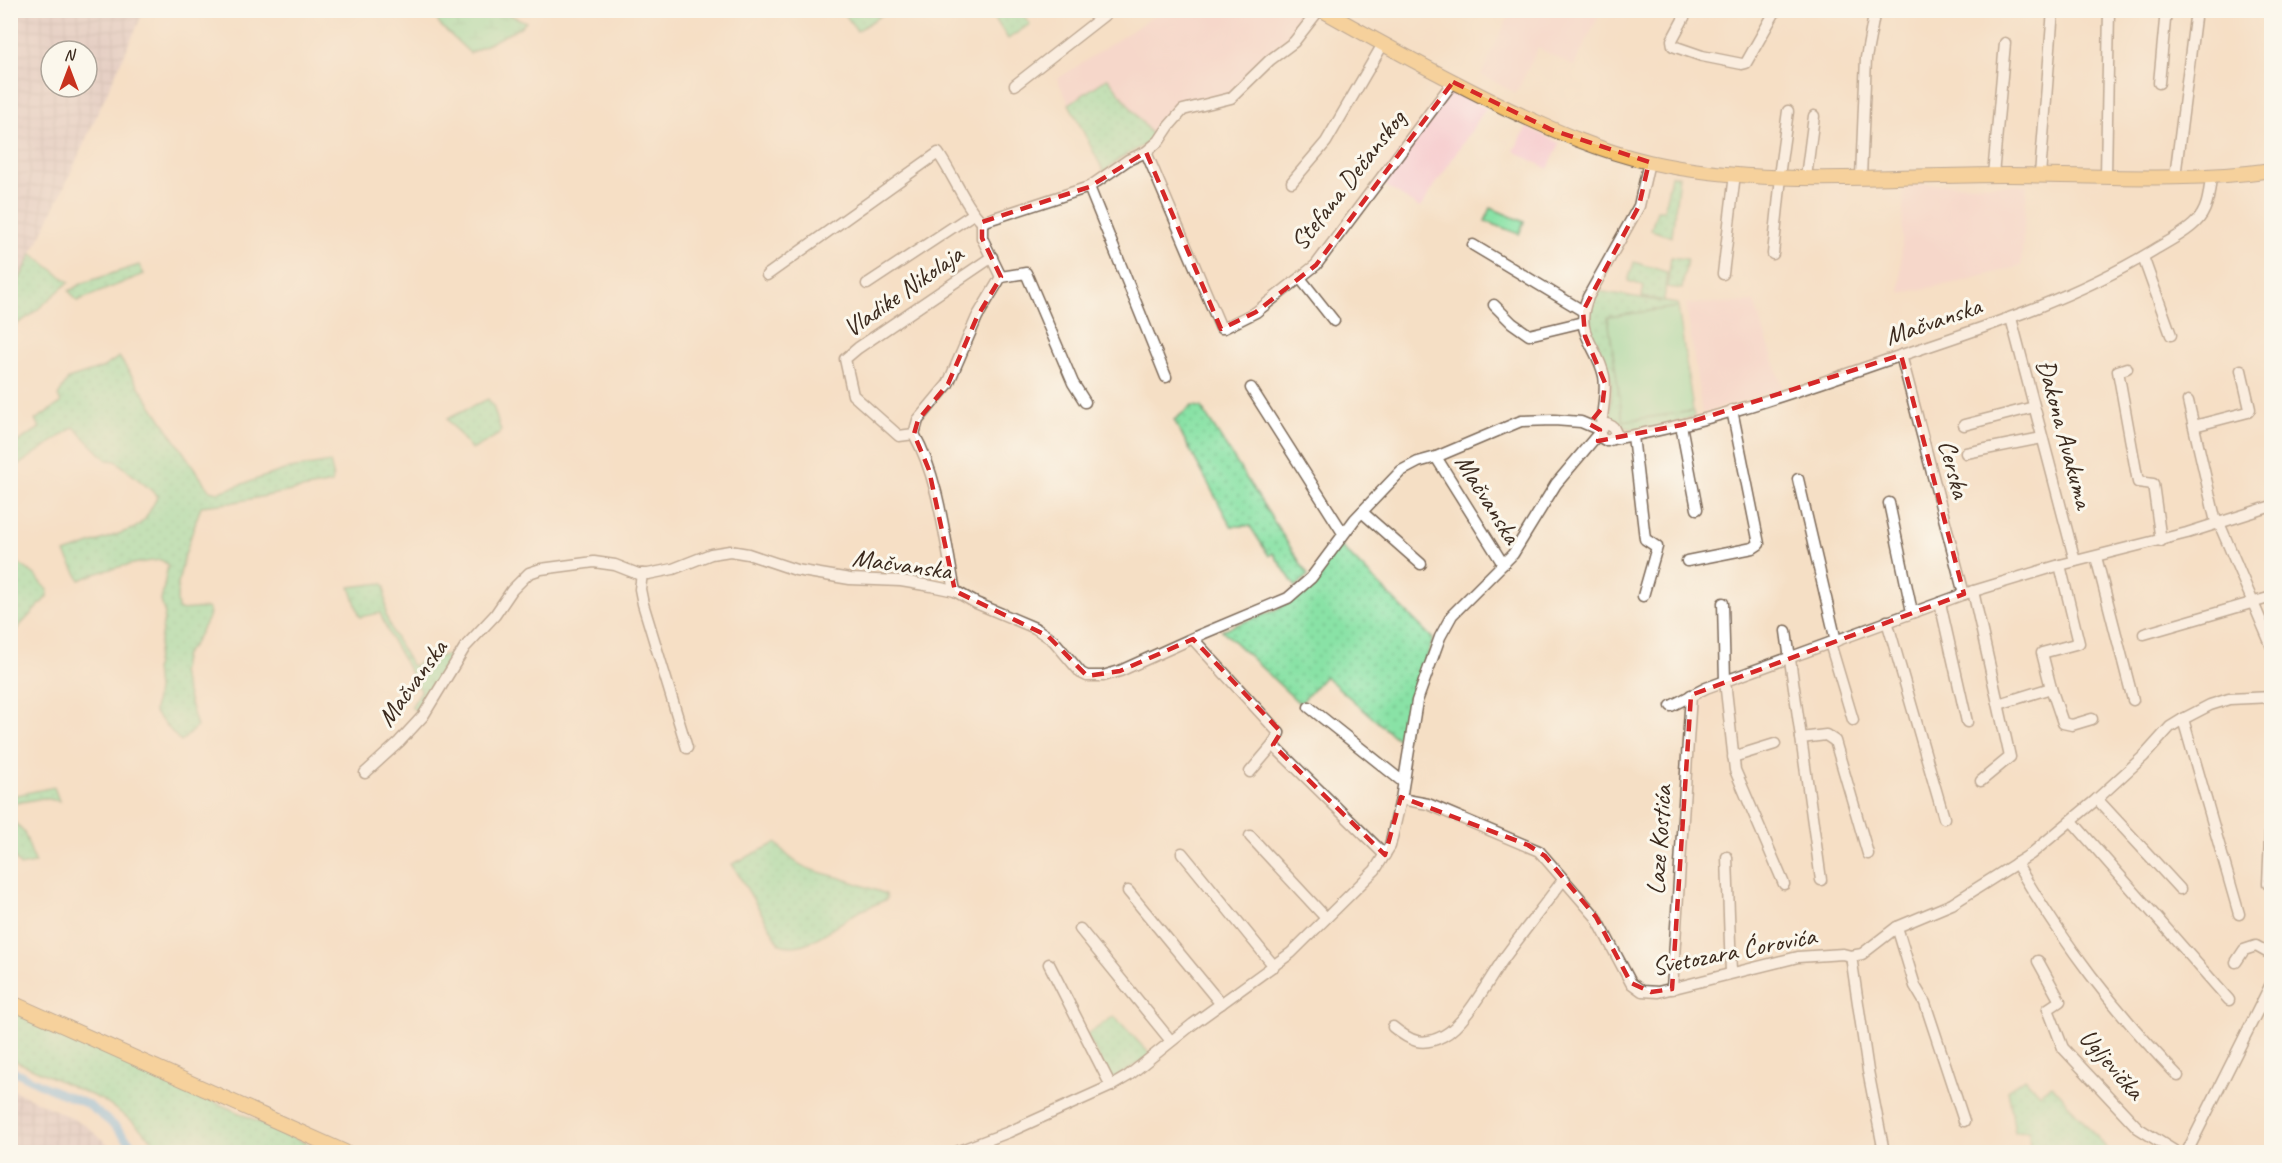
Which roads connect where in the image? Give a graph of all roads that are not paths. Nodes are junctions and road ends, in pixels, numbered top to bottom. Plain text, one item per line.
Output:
1 (1111, 10) edge
2 (1321, 10) edge
3 (1688, 10) edge
4 (1776, 10) edge
5 (1875, 10) edge
6 (2053, 10) edge
7 (2109, 10) edge
8 (2166, 10) edge
9 (2196, 10) edge
10 (2005, 43) dead end
11 (1383, 44) junction
12 (1453, 82) junction
13 (2159, 83) dead end
14 (1015, 85) dead end
15 (1788, 111) dead end
16 (1814, 116) dead end
17 (1146, 152) junction
18 (1649, 162) junction
19 (2271, 170) edge
20 (1734, 174) junction
21 (1993, 175) junction
22 (2040, 175) junction
23 (1780, 176) junction
24 (2106, 176) junction
25 (1806, 177) junction
26 (1861, 177) junction
27 (2175, 177) junction
28 (2211, 177) junction
29 (1293, 182) dead end
30 (1089, 187) junction
31 (977, 218) junction
32 (1473, 245) dead end
33 (1773, 254) dead end
34 (992, 257) junction
35 (2143, 257) junction
36 (767, 274) dead end
37 (1723, 274) dead end
38 (1001, 277) junction
39 (1300, 278) junction
40 (867, 285) dead end
41 (1494, 305) dead end
42 (1583, 317) junction
43 (2011, 318) junction
44 (1334, 321) dead end
45 (2171, 335) dead end
46 (1901, 356) junction
47 (2127, 368) dead end
48 (2241, 370) dead end
49 (1166, 377) dead end
50 (1251, 388) dead end
51 (2188, 401) dead end
52 (1084, 402) dead end
53 (1603, 404) junction
54 (2034, 407) junction
55 (1732, 410) junction
56 (1581, 422) junction
57 (1681, 425) junction
58 (1964, 425) dead end
59 (2194, 426) junction
60 (1606, 432) junction
61 (914, 434) junction
62 (1637, 435) junction
63 (2042, 438) junction
64 (1966, 453) dead end
65 (1436, 457) junction
66 (1798, 479) dead end
67 (1889, 503) dead end
68 (2271, 506) edge
69 (1698, 509) dead end
70 (1362, 512) junction
71 (2219, 523) junction
72 (1343, 533) junction
73 (2161, 541) junction
74 (2096, 556) junction
75 (1687, 561) dead end
76 (2075, 561) junction
77 (1421, 564) dead end
78 (1503, 564) junction
79 (2060, 565) junction
80 (642, 574) junction
81 (955, 591) junction
82 (1969, 593) junction
83 (1643, 596) dead end
84 (2271, 597) edge
85 (2253, 602) junction
86 (1723, 603) dead end
87 (1940, 603) junction
88 (1912, 612) junction
89 (1887, 621) junction
90 (1786, 631) dead end
91 (2144, 634) dead end
92 (1193, 639) junction
93 (1833, 642) junction
94 (2271, 644) edge
95 (1790, 657) junction
96 (1725, 681) junction
97 (2051, 688) junction
98 (1691, 695) junction
99 (2271, 697) edge
100 (2133, 700) dead end
101 (1999, 704) junction
102 (1671, 706) dead end
103 (1309, 707) dead end
104 (2092, 719) dead end
105 (2183, 719) junction
106 (1853, 720) dead end
107 (1967, 722) dead end
108 (1801, 738) junction
109 (1775, 744) dead end
110 (1273, 745) junction
111 (687, 748) dead end
112 (1733, 757) junction
113 (1250, 772) dead end
114 (365, 773) dead end
115 (1982, 781) dead end
116 (1403, 782) junction
117 (2271, 789) edge
118 (1401, 799) junction
119 (2097, 799) junction
120 (1944, 818) dead end
121 (2072, 820) junction
122 (1250, 836) dead end
123 (1182, 853) dead end
124 (1868, 854) dead end
125 (1386, 855) junction
126 (1727, 857) dead end
127 (2016, 863) junction
128 (1563, 880) junction
129 (1821, 880) dead end
130 (1784, 884) dead end
131 (2268, 884) dead end
132 (2180, 889) dead end
133 (1128, 891) dead end
134 (2239, 914) dead end
135 (1325, 917) junction
136 (1898, 927) junction
137 (1080, 929) dead end
138 (2271, 955) edge
139 (1851, 956) junction
140 (2038, 961) dead end
141 (2236, 962) dead end
142 (1049, 964) dead end
143 (1274, 966) junction
144 (1731, 973) junction
145 (2271, 982) edge
146 (1672, 989) junction
147 (2229, 1000) dead end
148 (10, 1002) edge
149 (1221, 1004) junction
150 (1393, 1027) dead end
151 (1171, 1041) junction
152 (2178, 1076) dead end
153 (1111, 1086) junction
154 (1964, 1121) dead end
155 (345, 1152) edge
156 (956, 1152) edge
157 (1884, 1152) edge
158 (2176, 1152) edge
159 (2187, 1152) edge

1 - 14 street
2 - 11 main road
2 - 17 street, Vladike Nikolaja
3 - 4 street
5 - 26 street
6 - 22 street
7 - 24 street
8 - 13 street
9 - 27 street
10 - 21 street
11 - 12 main road
11 - 29 street, Stefana Dečanskog
12 - 18 main road
12 - 39 street, Stefana Dečanskog
15 - 23 street
16 - 25 street
17 - 30 street, Vladike Nikolaja
17 - 39 street, Stefana Dečanskog
18 - 20 main road
18 - 42 street
19 - 28 main road
20 - 23 main road
20 - 37 street
21 - 22 main road
21 - 26 main road
22 - 24 main road
23 - 25 main road
23 - 33 street
24 - 27 main road
25 - 26 main road
27 - 28 main road
28 - 35 street, Mačvanska
30 - 31 street, Vladike Nikolaja
30 - 49 street
31 - 34 street, Vladike Nikolaja
31 - 36 street, Vladike Nikolaja
31 - 40 street, Vladike Nikolaja
32 - 42 street
34 - 38 street, Vladike Nikolaja
34 - 61 street, Vladike Nikolaja
35 - 43 street, Mačvanska
35 - 45 street
38 - 52 street, Vladike Nikolaja
38 - 61 street, Vladike Nikolaja
39 - 44 street
41 - 42 street
42 - 53 street
43 - 46 street, Mačvanska
43 - 54 street, Đakona Avakuma
46 - 55 street, Mačvanska
46 - 82 street, Cerska
47 - 73 street
48 - 59 street
50 - 72 street
51 - 59 street
53 - 56 street
53 - 60 street
54 - 58 street
54 - 63 street, Đakona Avakuma
55 - 57 street, Mačvanska
55 - 75 street
56 - 60 street
56 - 65 street, Mačvanska
57 - 62 street, Mačvanska
57 - 69 street
59 - 71 street
60 - 62 street
60 - 78 street
61 - 81 street
62 - 83 street
63 - 64 street
63 - 76 street, Đakona Avakuma
65 - 70 street, Mačvanska
65 - 78 street, Mačvanska
66 - 93 street
67 - 88 street
68 - 71 street
70 - 72 street, Mačvanska
70 - 77 street
71 - 73 street
71 - 85 street
72 - 92 street, Mačvanska
73 - 74 street
74 - 76 street
74 - 100 street
76 - 79 street
78 - 116 street
79 - 82 street
79 - 97 street
80 - 81 street, Mačvanska
80 - 111 street
80 - 114 street, Mačvanska
81 - 92 street, Mačvanska
82 - 87 street
82 - 101 street
84 - 85 street
85 - 91 street
85 - 94 street
86 - 96 street
87 - 88 street
87 - 107 street
88 - 89 street
89 - 93 street
89 - 120 street
90 - 95 street
92 - 110 street
93 - 95 street
93 - 106 street
95 - 96 street
95 - 108 street
96 - 98 street
96 - 112 street
97 - 101 street
97 - 104 street
98 - 102 street
98 - 146 street, Laze Kostića
99 - 105 street, Svetozara Ćorovića
101 - 115 street
103 - 116 street
105 - 119 street, Svetozara Ćorovića
105 - 134 street
108 - 124 street
108 - 129 street
109 - 112 street
110 - 113 street
110 - 125 street
112 - 130 street
116 - 118 street
117 - 131 street
118 - 125 street
118 - 128 street, Svetozara Ćorovića
119 - 121 street, Svetozara Ćorovića
119 - 132 street
121 - 127 street, Svetozara Ćorovića
121 - 147 street
122 - 135 street
123 - 143 street
125 - 135 street
126 - 144 street
127 - 136 street, Svetozara Ćorovića
127 - 152 street
128 - 146 street, Svetozara Ćorovića
128 - 150 street
133 - 149 street
135 - 143 street
136 - 139 street, Svetozara Ćorovića
136 - 154 street
137 - 151 street
138 - 141 street
139 - 144 street, Svetozara Ćorovića
139 - 157 street
140 - 158 street, Ugljevička
142 - 153 street
143 - 149 street
144 - 146 street, Svetozara Ćorovića
145 - 159 street
148 - 155 main road
149 - 151 street
151 - 153 street
153 - 156 street

